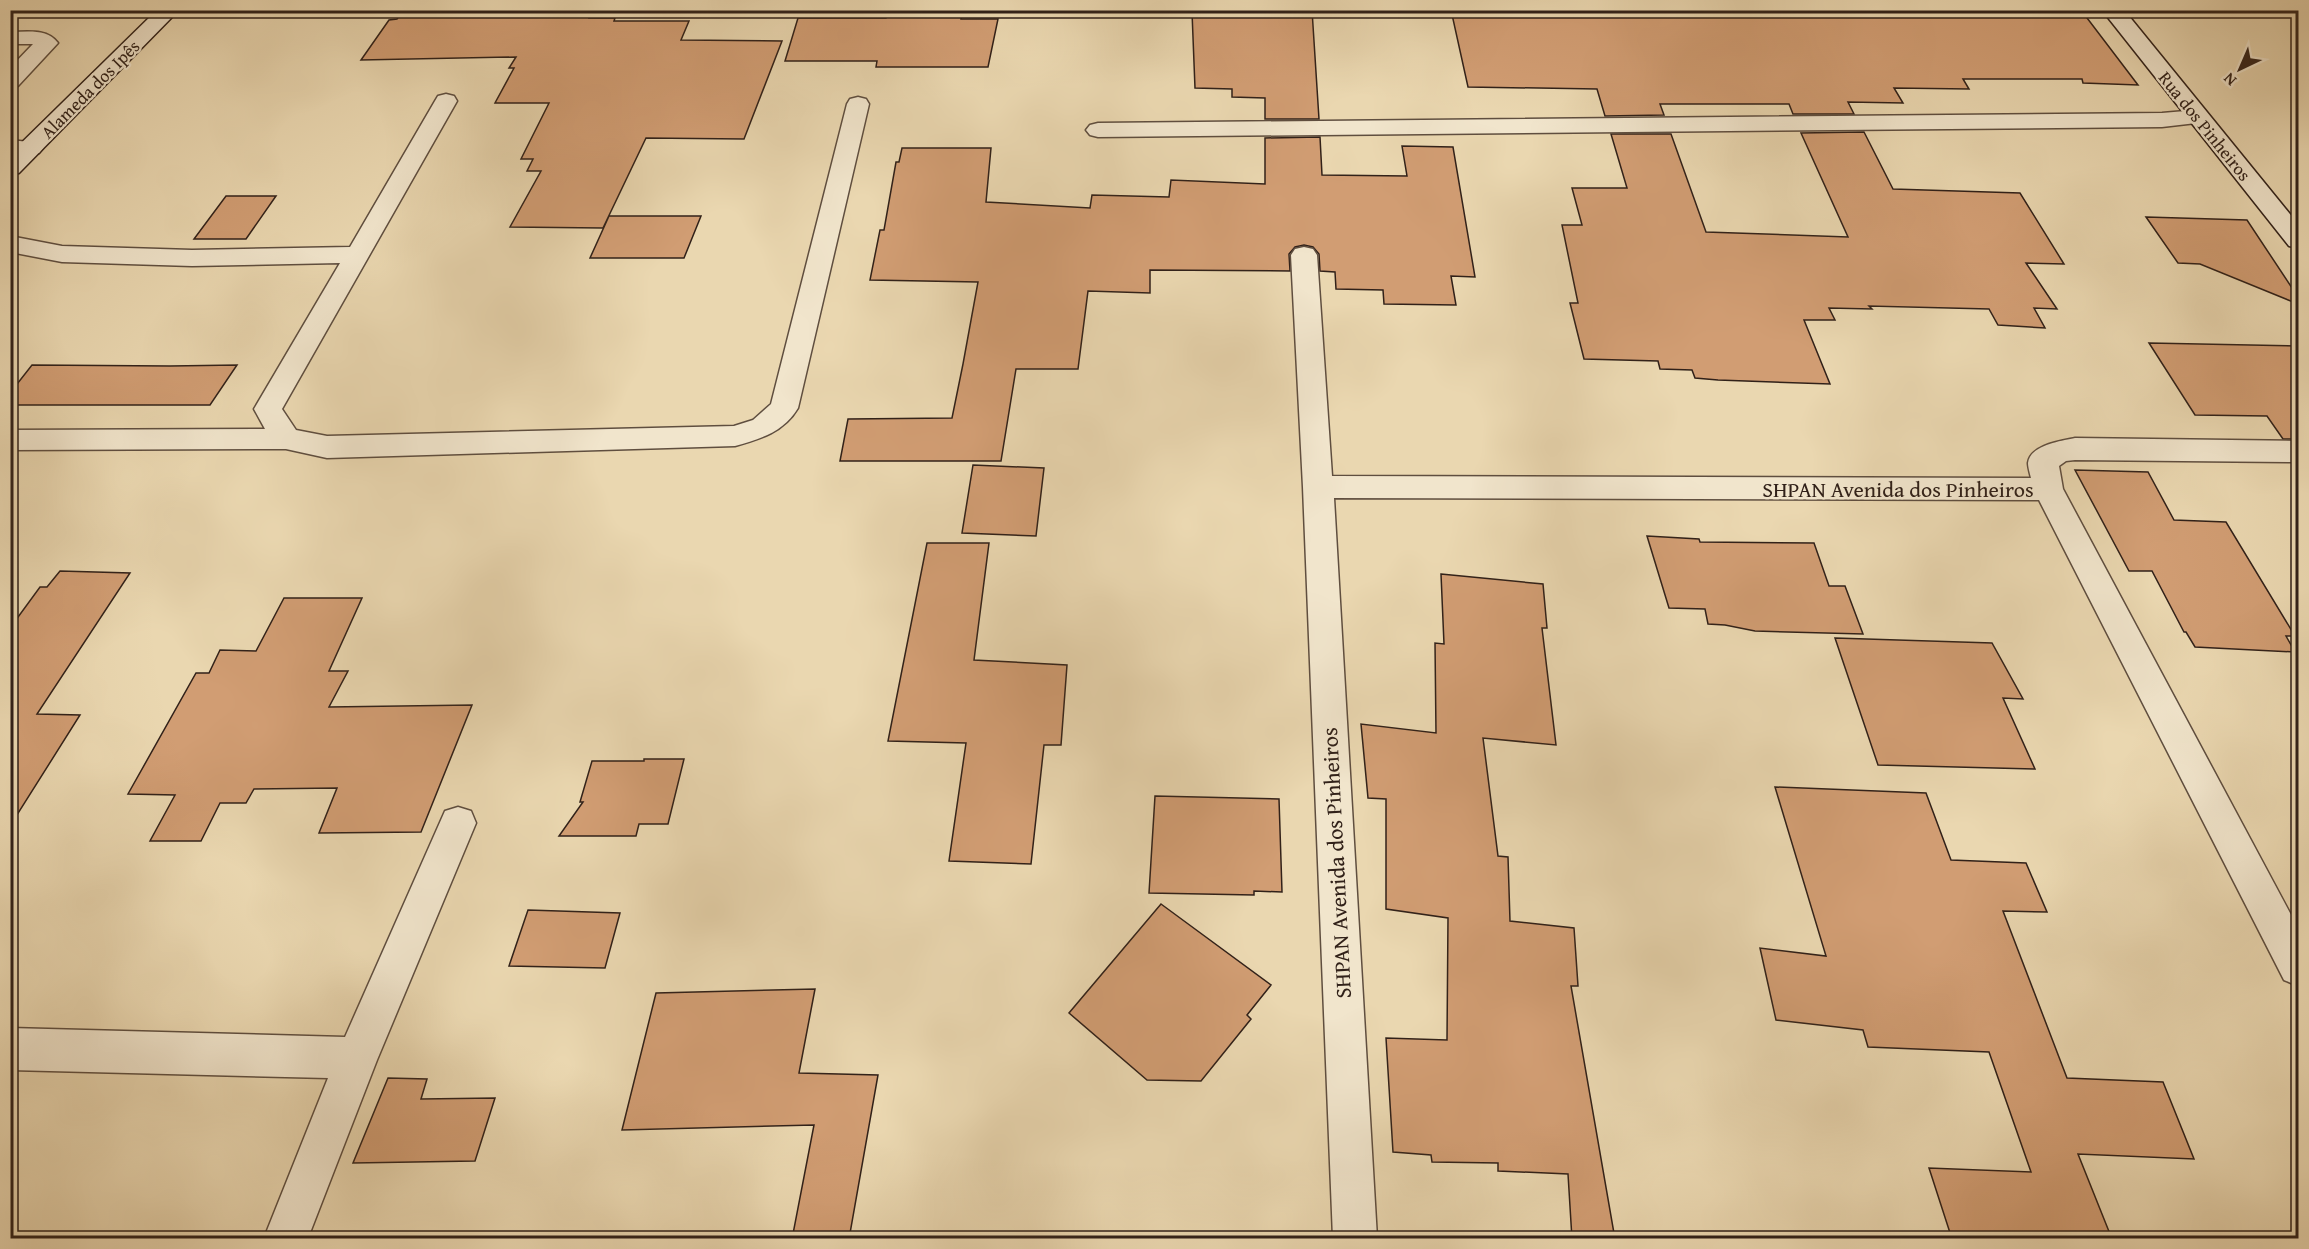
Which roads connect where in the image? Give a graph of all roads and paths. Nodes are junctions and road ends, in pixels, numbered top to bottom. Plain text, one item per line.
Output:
1 (169, 10) edge
2 (2112, 10) edge
3 (10, 38) edge
4 (10, 81) edge
5 (446, 101) dead end
6 (858, 104) dead end
7 (2197, 117) junction
8 (1098, 130) dead end
9 (21, 148) edge
10 (10, 168) edge
11 (2298, 240) edge
12 (10, 243) edge
13 (358, 255) junction
14 (1304, 255) dead end
15 (286, 439) junction
16 (10, 440) edge
17 (2298, 451) edge
18 (1318, 487) junction
19 (2048, 489) junction
20 (458, 823) dead end
21 (2298, 967) edge
22 (10, 1049) edge
23 (357, 1058) junction
24 (286, 1239) edge
25 (1355, 1239) edge

1 - 9 street, Alameda dos Ipês
2 - 7 street, Rua dos Pinheiros
3 - 4 street
5 - 13 street
6 - 15 street
7 - 8 street
7 - 11 street, Rua dos Pinheiros
9 - 10 street, Alameda dos Ipês
12 - 13 street
13 - 15 street
14 - 18 street, SHPAN Avenida dos Pinheiros
15 - 16 street
17 - 19 street
18 - 19 street, SHPAN Avenida dos Pinheiros
18 - 25 street, SHPAN Avenida dos Pinheiros
19 - 21 street, SHPAN Avenida dos Pinheiros
20 - 23 street
22 - 23 street
23 - 24 street

